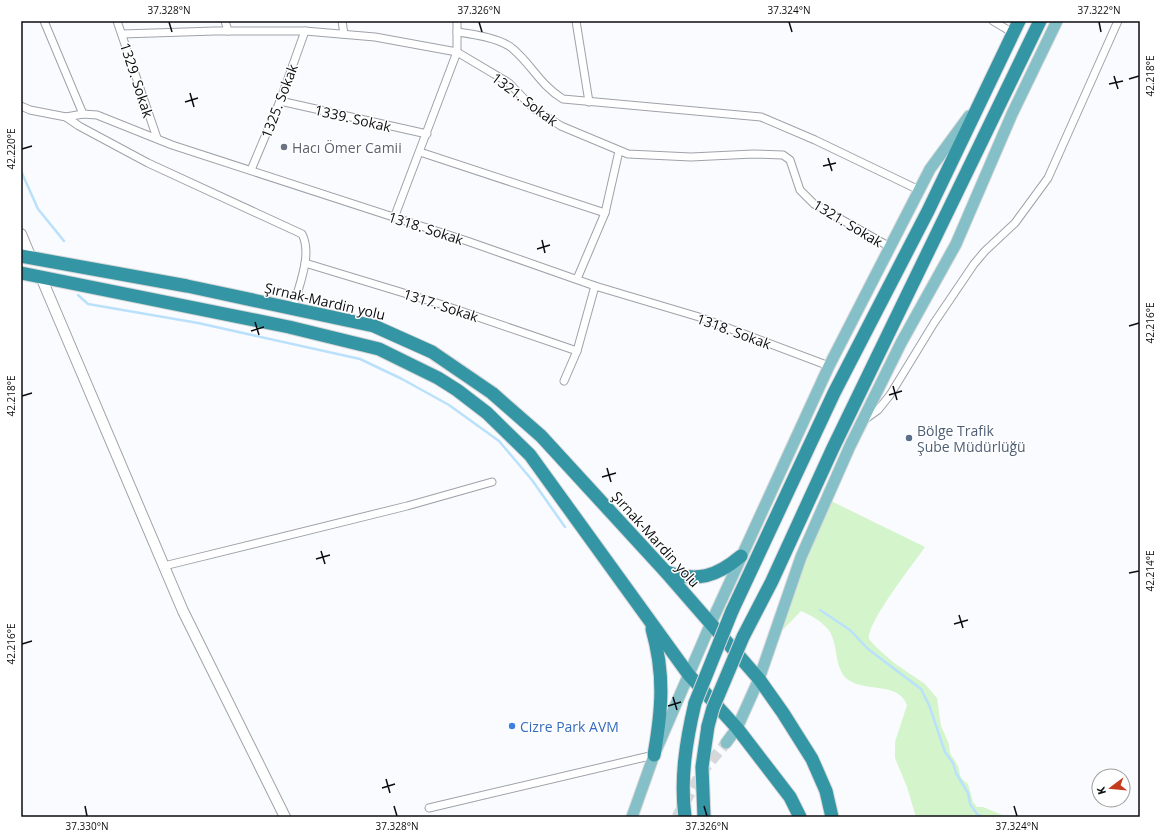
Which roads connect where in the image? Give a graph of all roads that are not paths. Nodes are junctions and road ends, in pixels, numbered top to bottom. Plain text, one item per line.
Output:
1 (44, 21) edge
2 (118, 21) edge
3 (225, 21) edge
4 (342, 21) edge
5 (457, 21) edge
6 (576, 21) edge
7 (993, 21) edge
8 (1019, 21) edge
9 (1040, 21) edge
10 (1057, 21) edge
11 (1118, 21) edge
12 (228, 31) junction
13 (305, 31) junction
14 (457, 32) junction
15 (122, 34) junction
16 (344, 34) junction
17 (1013, 34) junction
18 (457, 52) junction
19 (280, 101) junction
20 (589, 102) junction
21 (978, 105) junction
22 (21, 106) edge
23 (83, 114) junction
24 (66, 117) junction
25 (427, 134) junction
26 (156, 138) junction
27 (619, 151) junction
28 (420, 152) junction
29 (251, 170) junction
30 (918, 190) junction
31 (605, 213) junction
32 (394, 218) junction
33 (21, 234) edge
34 (890, 247) junction
35 (26, 257) edge
36 (304, 263) junction
37 (21, 273) edge
38 (42, 277) junction
39 (577, 279) junction
40 (595, 286) junction
41 (293, 309) junction
42 (577, 351) junction
43 (829, 366) junction
44 (564, 380) dead end
45 (862, 422) junction
46 (492, 482) dead end
47 (741, 556) junction
48 (164, 566) junction
49 (665, 571) junction
50 (649, 620) junction
51 (711, 623) junction
52 (689, 675) junction
53 (759, 679) junction
54 (737, 728) junction
55 (726, 744) tunnel mouth
56 (654, 755) junction
57 (430, 808) dead end
58 (285, 817) edge
59 (632, 817) edge
60 (685, 817) edge
61 (704, 817) edge
62 (800, 817) edge
63 (832, 817) edge

1 - 23 street
2 - 15 street, 1329. Sokak
3 - 12 street
4 - 16 street
5 - 14 street
6 - 20 street
7 - 17 street
8 - 17 highway
9 - 61 highway, bridge
10 - 45 main road
11 - 45 street
12 - 13 street, 1321. Sokak
12 - 15 street, 1321. Sokak
13 - 16 street, 1321. Sokak
13 - 19 street, 1325. Sokak
14 - 18 street
14 - 20 street
15 - 26 street, 1329. Sokak
16 - 18 street, 1321. Sokak
17 - 21 highway
18 - 25 street
18 - 27 street, 1321. Sokak
19 - 25 street, 1339. Sokak
19 - 29 street, 1325. Sokak
20 - 30 street
21 - 30 main road
21 - 60 highway, bridge
22 - 24 street, 1318. Sokak
23 - 24 street, 1318. Sokak
23 - 26 street, 1318. Sokak
24 - 36 street
25 - 28 street
26 - 29 street, 1318. Sokak
27 - 31 street
27 - 34 street, 1321. Sokak
28 - 31 street
28 - 32 street
29 - 32 street, 1318. Sokak
30 - 34 main road
31 - 39 street
32 - 39 street, 1318. Sokak
33 - 35 street
34 - 43 main road
35 - 41 highway, Şırnak-Mardin yolu
36 - 41 street
36 - 42 street, 1317. Sokak
37 - 38 highway
38 - 48 street
38 - 50 highway
39 - 40 street, 1318. Sokak
40 - 42 street
40 - 43 street, 1318. Sokak
41 - 49 highway, Şırnak-Mardin yolu
42 - 44 street
43 - 47 main road
45 - 53 main road
46 - 48 street
47 - 49 highway
47 - 51 main road
48 - 58 street
49 - 51 highway, Şırnak-Mardin yolu
50 - 52 highway
50 - 56 highway
51 - 52 main road
51 - 53 highway, Şırnak-Mardin yolu
52 - 54 highway
52 - 56 main road
53 - 54 main road
53 - 63 highway, Şırnak-Mardin yolu
54 - 55 main road
54 - 62 highway
56 - 57 street
56 - 59 main road

